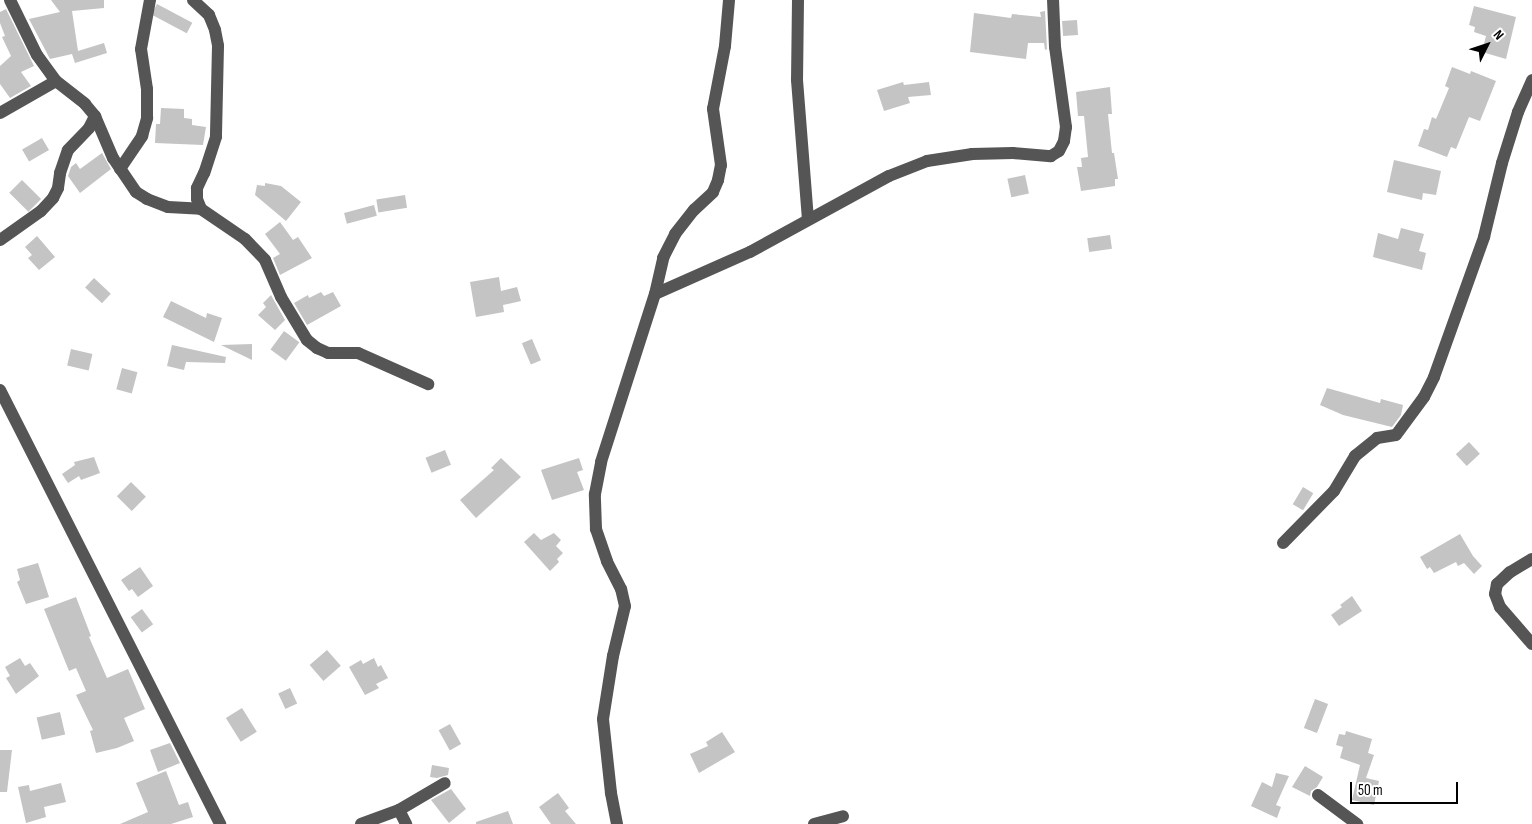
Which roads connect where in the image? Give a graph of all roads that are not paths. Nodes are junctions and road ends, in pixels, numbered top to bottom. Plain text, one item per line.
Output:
1 (10, 0) edge
2 (150, 0) edge
3 (193, 0) edge
4 (729, 0) edge
5 (798, 0) edge
6 (1053, 0) edge
7 (1532, 80) edge
8 (56, 81) junction
9 (0, 112) edge
10 (95, 116) junction
11 (120, 169) junction
12 (202, 208) junction
13 (808, 220) junction
14 (0, 240) edge
15 (655, 294) junction
16 (428, 384) dead end
17 (0, 390) edge
18 (1283, 543) dead end
19 (1532, 559) edge
20 (1532, 644) edge
21 (444, 783) dead end
22 (1318, 795) dead end
23 (399, 810) junction
24 (843, 816) dead end
25 (220, 824) edge
26 (361, 824) edge
27 (406, 824) edge
28 (617, 824) edge
29 (814, 824) edge
30 (1357, 824) edge

1 - 8 street
2 - 11 street
3 - 12 street
4 - 15 street
5 - 13 street
6 - 13 street
7 - 18 street
8 - 9 street
8 - 10 street
10 - 11 street
10 - 14 street
11 - 12 street
12 - 16 street
13 - 15 street
15 - 28 street
17 - 25 street
19 - 20 street
21 - 23 street
22 - 30 street
23 - 26 street
23 - 27 street
24 - 29 street

